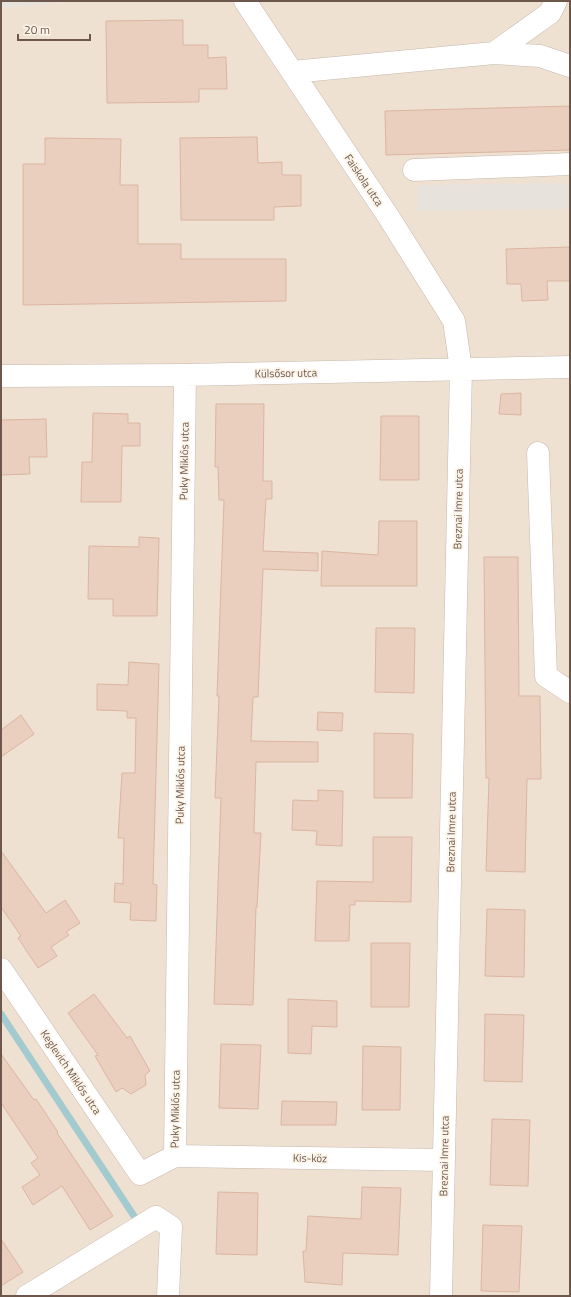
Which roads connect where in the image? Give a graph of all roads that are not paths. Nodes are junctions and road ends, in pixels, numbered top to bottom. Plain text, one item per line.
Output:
1 (245, 1) edge
2 (556, 1) edge
3 (494, 53) junction
4 (570, 66) edge
5 (292, 72) junction
6 (570, 164) edge
7 (414, 170) dead end
8 (570, 366) edge
9 (461, 369) junction
10 (185, 375) junction
11 (1, 376) edge
12 (538, 453) dead end
13 (570, 692) edge
14 (1, 969) edge
15 (175, 1156) junction
16 (444, 1160) junction
17 (140, 1174) joint
18 (27, 1296) edge
19 (168, 1296) edge
20 (442, 1296) edge

1 - 5 street, Faiskola utca
2 - 3 street
3 - 4 street
3 - 5 street
5 - 9 street, Faiskola utca
6 - 7 street
8 - 9 street, Külsősor utca
9 - 10 street, Külsősor utca
9 - 16 street, Breznai Imre utca
10 - 11 street, Külsősor utca
10 - 15 street, Puky Miklós utca
12 - 13 street
14 - 17 street, Keglevich Miklós utca
15 - 16 street, Kis-köz
15 - 17 street, Puky Miklós utca
16 - 20 street, Breznai Imre utca
18 - 19 street

